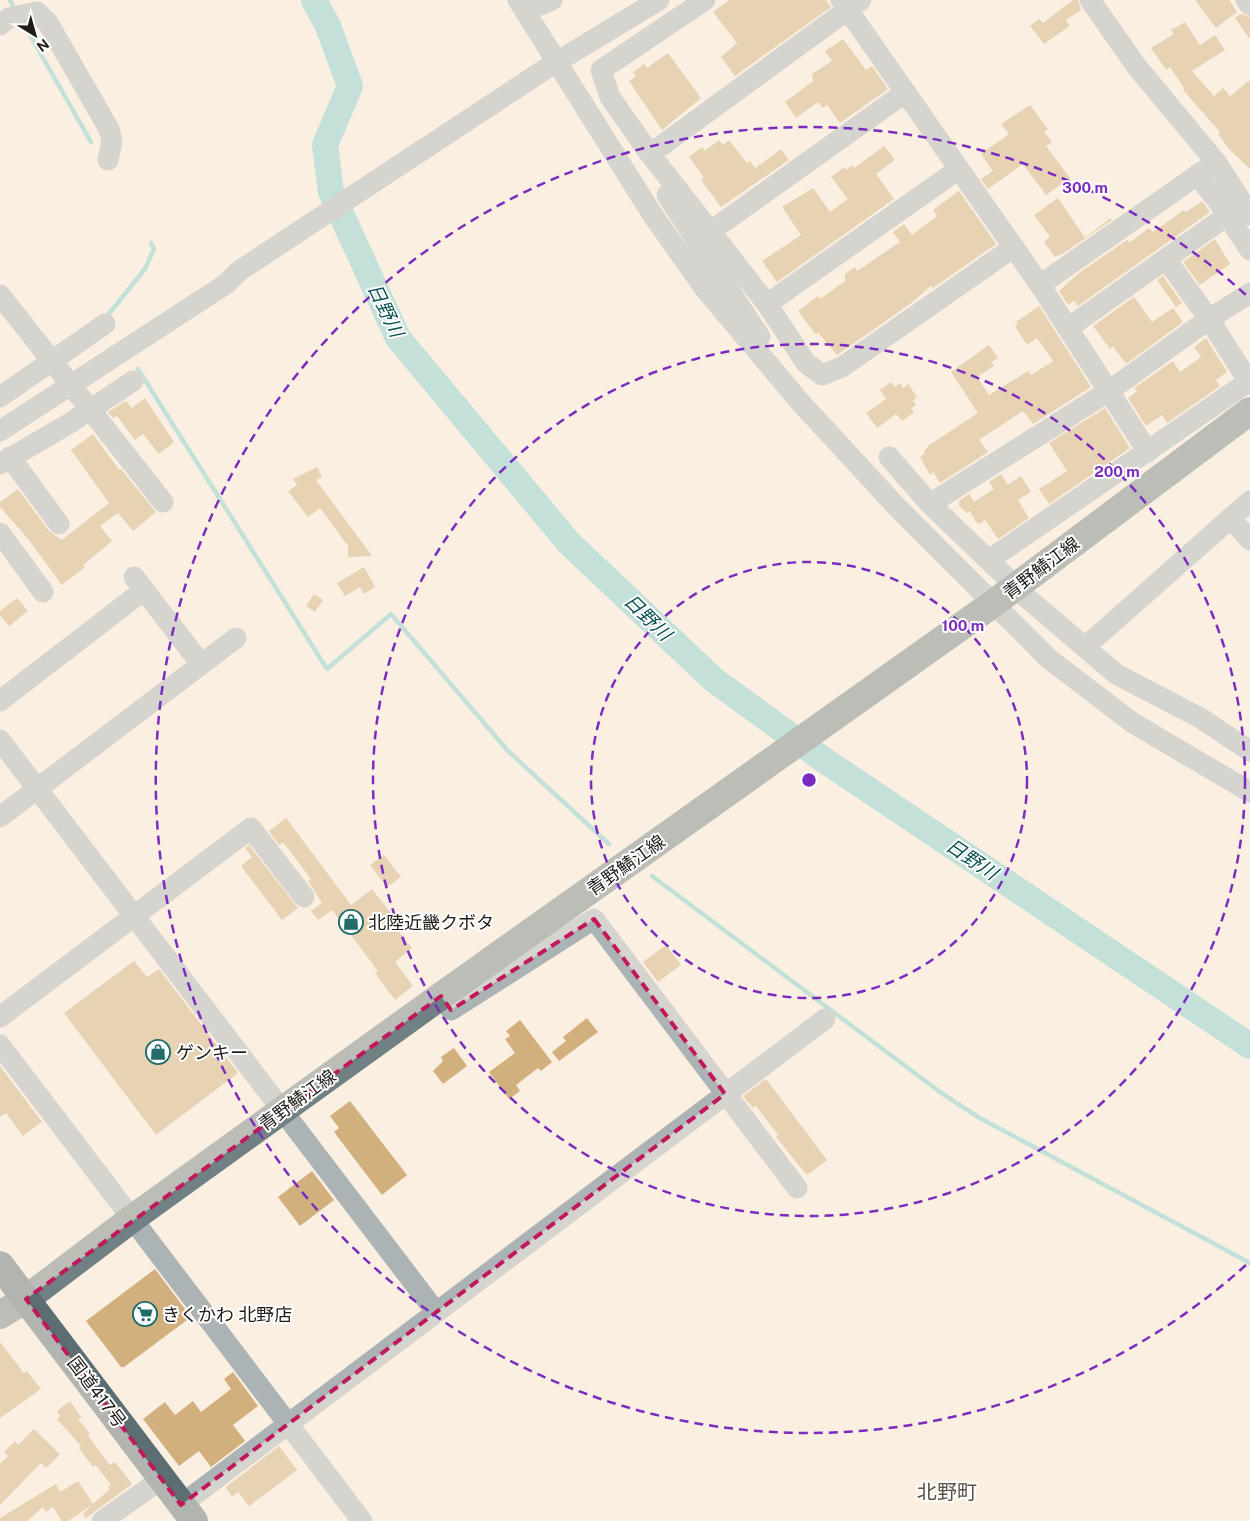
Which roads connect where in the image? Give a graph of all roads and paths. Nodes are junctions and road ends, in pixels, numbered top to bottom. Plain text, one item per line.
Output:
1 (518, 0) edge
2 (538, 0) edge
3 (552, 0) edge
4 (658, 0) edge
5 (705, 0) edge
6 (1090, 0) edge
7 (1246, 0) edge
8 (850, 3) edge
9 (1250, 5) edge
10 (0, 25) edge
11 (554, 64) junction
12 (906, 92) junction
13 (650, 154) junction
14 (108, 160) dead end
15 (1216, 162) junction
16 (959, 169) junction
17 (668, 175) junction
18 (1197, 175) junction
19 (1228, 215) junction
20 (1250, 216) edge
21 (711, 231) junction
22 (1014, 247) junction
23 (1250, 250) edge
24 (1166, 259) junction
25 (1040, 285) junction
26 (1250, 293) edge
27 (0, 295) edge
28 (768, 304) junction
29 (1209, 319) junction
30 (105, 324) dead end
31 (1068, 328) junction
32 (51, 361) junction
33 (768, 364) junction
34 (133, 381) dead end
35 (1249, 383) edge
36 (70, 385) junction
37 (1109, 391) junction
38 (0, 397) edge
39 (90, 409) junction
40 (1250, 411) edge
41 (0, 431) edge
42 (1148, 452) junction
43 (889, 457) dead end
44 (5, 461) edge
45 (1250, 501) edge
46 (163, 502) dead end
47 (930, 504) junction
48 (1230, 518) junction
49 (59, 524) dead end
50 (0, 533) edge
51 (1250, 540) edge
52 (989, 560) junction
53 (1005, 576) dead end
54 (43, 592) dead end
55 (1026, 597) dead end
56 (989, 606) junction
57 (236, 638) dead end
58 (1084, 647) junction
59 (201, 664) junction
60 (0, 701) edge
61 (0, 740) edge
62 (1250, 750) edge
63 (37, 789) junction
64 (1250, 792) edge
65 (0, 817) edge
66 (304, 897) dead end
67 (134, 916) junction
68 (441, 996) junction
69 (0, 1017) edge
70 (825, 1019) dead end
71 (0, 1045) edge
72 (725, 1094) junction
73 (282, 1110) junction
74 (797, 1188) dead end
75 (133, 1218) junction
76 (0, 1264) edge
77 (26, 1299) junction
78 (436, 1312) junction
79 (0, 1315) edge
80 (288, 1424) junction
81 (163, 1478) junction
82 (188, 1513) edge
83 (102, 1521) edge
84 (362, 1521) edge

1 - 11 street
2 - 3 street
4 - 11 street
5 - 13 street
6 - 15 street
7 - 9 street
8 - 12 street
8 - 13 street
10 - 14 street
11 - 33 street
11 - 36 street
12 - 16 street
12 - 21 street
13 - 17 street
15 - 18 street
15 - 20 street
16 - 22 street
16 - 28 street
17 - 21 street
17 - 33 street
18 - 19 street
18 - 25 street
19 - 23 street
19 - 24 street
21 - 28 street
22 - 25 street
22 - 28 street
24 - 29 street
24 - 31 street
25 - 31 street
26 - 29 street
27 - 32 street
29 - 35 street
29 - 37 street
30 - 32 street
31 - 37 street
32 - 36 street
32 - 38 street
33 - 56 street
34 - 39 street
35 - 42 street
36 - 39 street
36 - 41 street
37 - 42 street
37 - 47 street
39 - 44 street
39 - 46 street
40 - 56 main road, 青野鯖江線
42 - 52 street
43 - 47 street
44 - 49 street
45 - 48 street
47 - 52 street
48 - 51 street
48 - 58 street
50 - 54 street
52 - 53 street
55 - 58 street
56 - 64 street
56 - 68 main road, 青野鯖江線
57 - 59 street
58 - 62 street
59 - 60 street
59 - 63 street
61 - 63 street
63 - 65 street
63 - 67 street
66 - 67 street
67 - 69 street
67 - 73 street
68 - 72 street
68 - 73 main road, 青野鯖江線
70 - 72 street
71 - 75 street
72 - 74 street
72 - 78 street
73 - 75 main road, 青野鯖江線
73 - 78 street
75 - 77 main road, 青野鯖江線
75 - 80 street
76 - 77 highway, 国道417号
77 - 79 main road, 青野鯖江線
77 - 81 highway, 国道417号
78 - 80 street
80 - 82 street
80 - 84 street
81 - 82 highway, 国道417号
81 - 83 street

